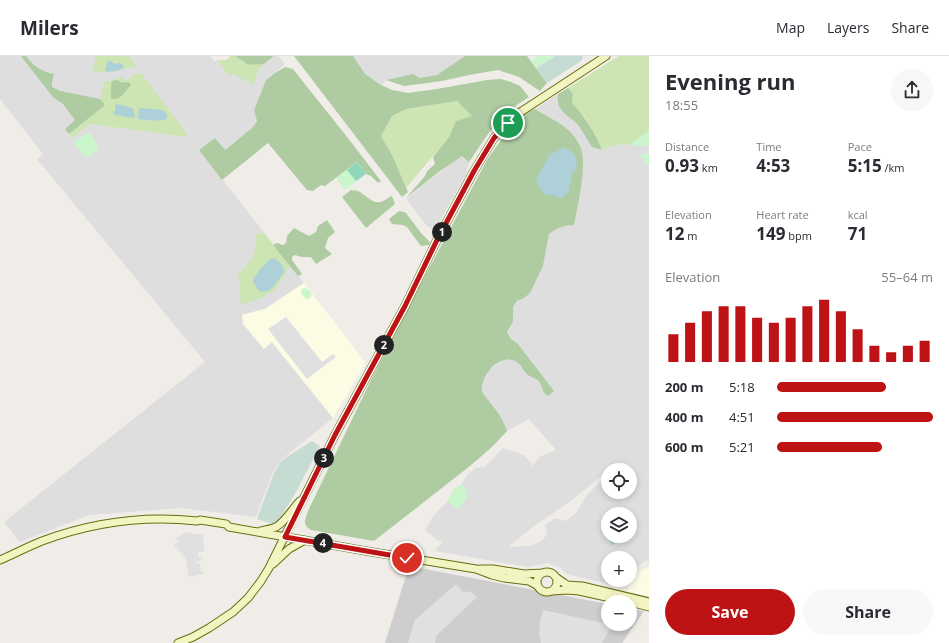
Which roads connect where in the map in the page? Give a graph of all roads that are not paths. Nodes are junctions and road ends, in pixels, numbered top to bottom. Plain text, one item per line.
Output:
1 (606, 56) edge
2 (307, 493) junction
3 (258, 532) junction
4 (285, 537) junction
5 (305, 540) junction
6 (0, 560) edge
7 (269, 568) junction
8 (476, 569) junction
9 (543, 572) junction
10 (556, 578) junction
11 (538, 586) junction
12 (552, 591) junction
13 (601, 596) edge
14 (649, 602) edge
15 (637, 604) edge
16 (649, 607) edge
17 (178, 643) edge

1 - 2 main road
2 - 3 main road
2 - 4 main road
3 - 4 main road
3 - 6 main road
4 - 5 main road
4 - 7 main road
5 - 7 main road
5 - 8 main road
7 - 17 main road
8 - 9 main road
8 - 11 main road
9 - 10 main road
9 - 11 main road
10 - 12 main road
10 - 14 main road
11 - 12 main road
12 - 13 main road
15 - 16 main road

